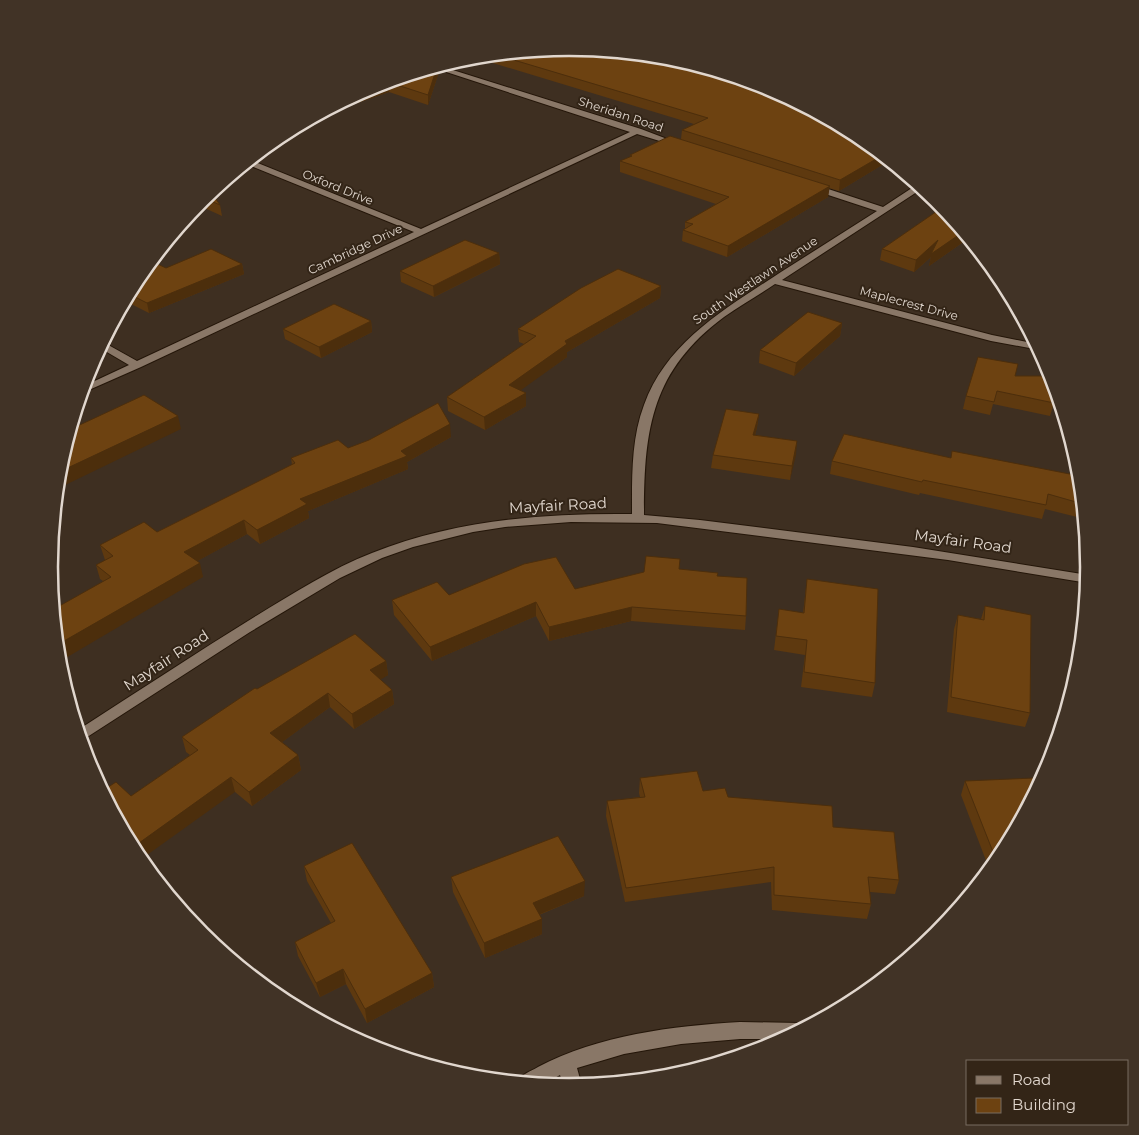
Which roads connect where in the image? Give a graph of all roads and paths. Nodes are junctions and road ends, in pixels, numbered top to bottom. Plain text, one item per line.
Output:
1 (449, 71) edge
2 (638, 131) junction
3 (685, 146) edge
4 (255, 165) edge
5 (808, 186) edge
6 (915, 190) edge
7 (884, 210) junction
8 (420, 232) junction
9 (774, 280) junction
10 (1030, 345) edge
11 (108, 348) edge
12 (137, 365) junction
13 (92, 386) edge
14 (638, 518) junction
15 (1081, 578) edge
16 (85, 733) edge
17 (783, 1032) edge
18 (566, 1063) junction
19 (536, 1078) edge
20 (571, 1079) edge

1 - 2 street, Sheridan Road
2 - 3 street, Sheridan Road
2 - 8 street, Cambridge Drive
4 - 8 street, Oxford Drive
5 - 7 street
6 - 7 street, South Westlawn Avenue
7 - 9 street, South Westlawn Avenue
8 - 12 street, Cambridge Drive
9 - 10 street, Maplecrest Drive
9 - 14 street, South Westlawn Avenue
11 - 12 street
12 - 13 street, Cambridge Drive
14 - 15 street, Mayfair Road
14 - 16 street, Mayfair Road
17 - 18 street
18 - 19 street
18 - 20 street

